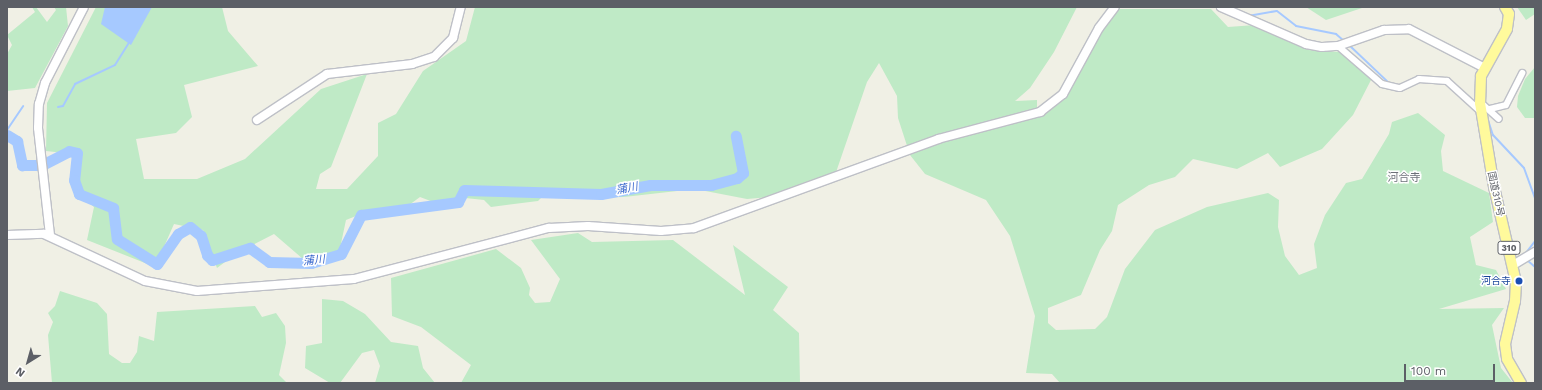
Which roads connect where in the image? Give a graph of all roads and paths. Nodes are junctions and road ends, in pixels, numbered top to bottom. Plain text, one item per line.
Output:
1 (84, 7) edge
2 (461, 7) edge
3 (1115, 7) edge
4 (1221, 7) edge
5 (1505, 7) edge
6 (1340, 45) junction
7 (1485, 68) junction
8 (1522, 74) dead end
9 (1482, 107) junction
10 (1499, 119) dead end
11 (257, 120) dead end
12 (7, 235) edge
13 (50, 235) junction
14 (1532, 254) edge
15 (1517, 263) junction
16 (1521, 383) edge

1 - 13 street
2 - 11 street
3 - 13 street
4 - 6 street
5 - 7 highway, 国道310号 / 310
6 - 7 street
6 - 9 street
7 - 9 highway, 国道310号 / 310
8 - 9 street
9 - 10 street
9 - 15 highway, 国道310号 / 310
12 - 13 street
14 - 15 street
15 - 16 highway, 国道310号 / 310

